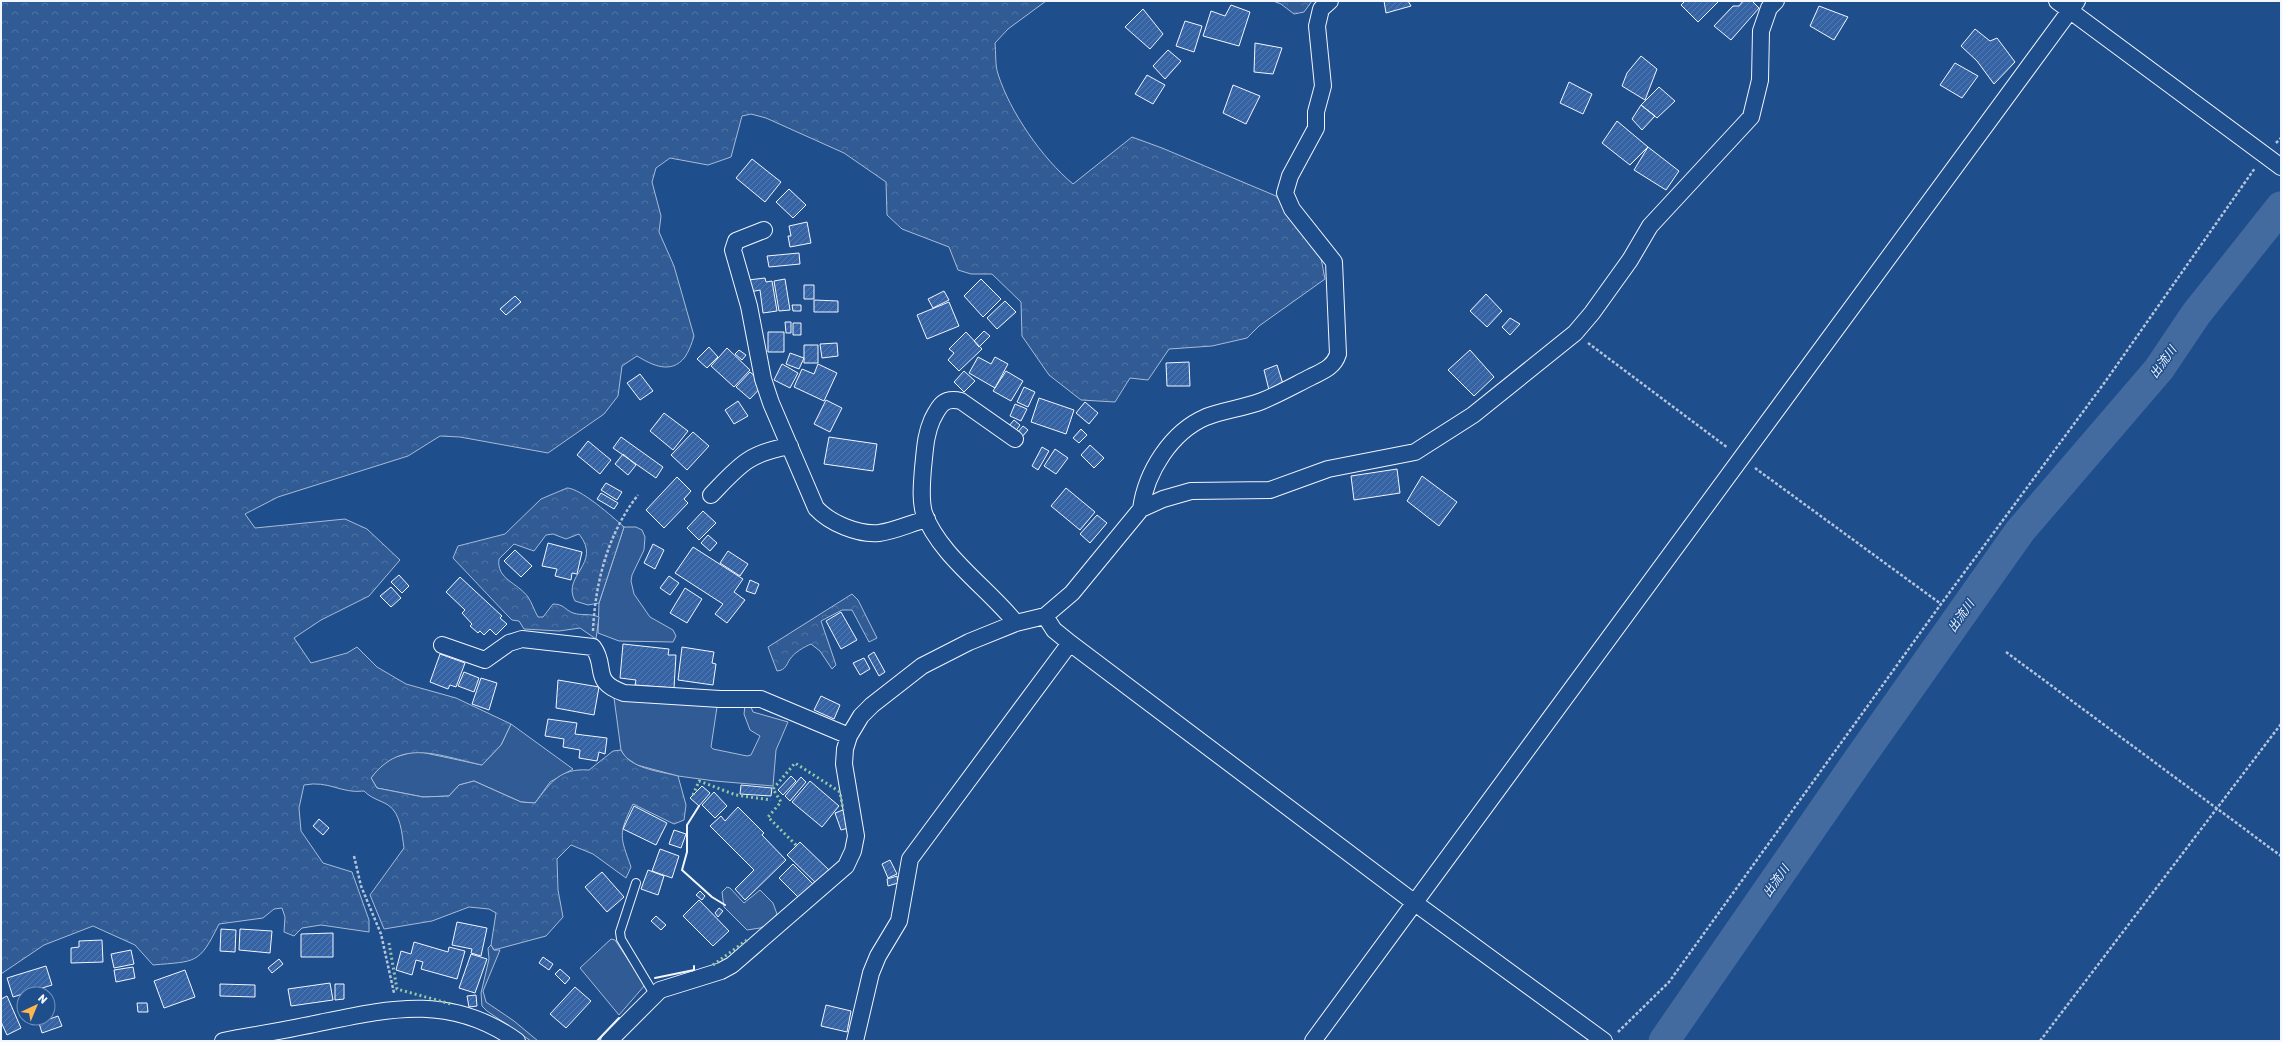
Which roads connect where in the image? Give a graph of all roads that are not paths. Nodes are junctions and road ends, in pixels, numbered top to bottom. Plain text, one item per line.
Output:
1 (1330, 1) edge
2 (1776, 1) edge
3 (2057, 1) edge
4 (2074, 6) edge
5 (2272, 160) edge
6 (764, 230) dead end
7 (1015, 439) dead end
8 (790, 446) junction
9 (711, 495) dead end
10 (1141, 508) junction
11 (927, 519) junction
12 (1045, 616) junction
13 (1016, 623) junction
14 (1070, 643) junction
15 (442, 645) dead end
16 (849, 736) junction
17 (636, 883) dead end
18 (1415, 903) junction
19 (654, 994) junction
20 (1609, 1038) edge
21 (223, 1041) edge
22 (517, 1041) edge
23 (609, 1041) edge
24 (855, 1041) edge
25 (1313, 1041) edge

1 - 10 street
2 - 10 street
3 - 4 street
4 - 5 street
4 - 18 street
6 - 8 street
7 - 11 street
8 - 9 street
8 - 11 street
10 - 12 street
11 - 13 street
12 - 13 street
12 - 14 street
13 - 16 street
14 - 18 street
14 - 24 street
15 - 16 street
16 - 19 street
17 - 19 lane
18 - 20 street
18 - 25 street
19 - 23 street
21 - 22 street

